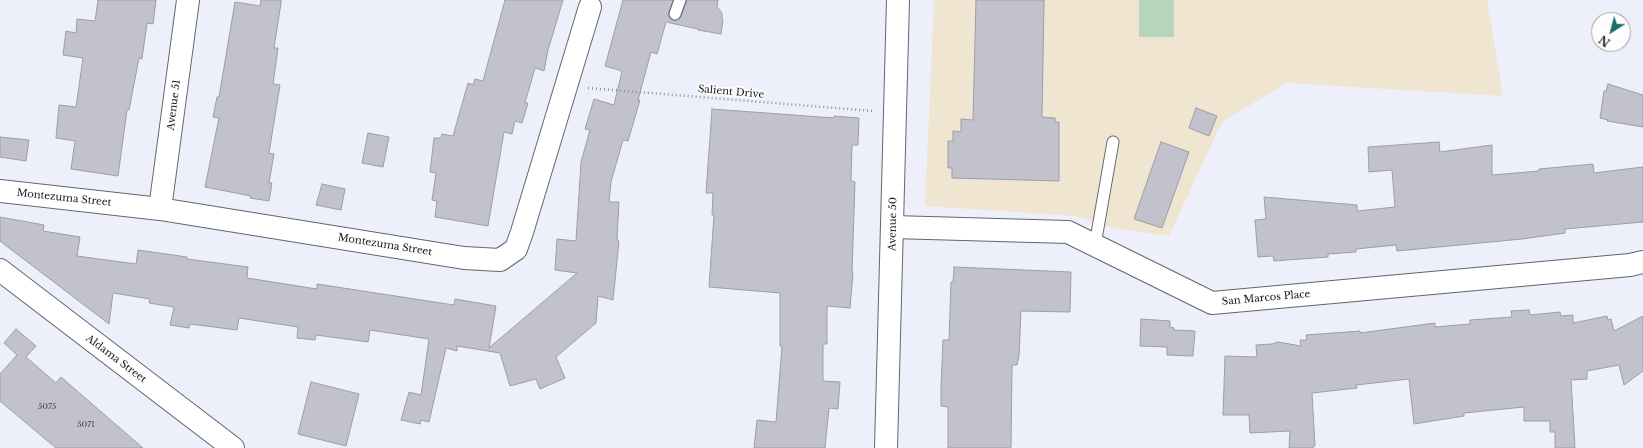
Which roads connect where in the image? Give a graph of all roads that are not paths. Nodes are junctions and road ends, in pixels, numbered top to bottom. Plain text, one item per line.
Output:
1 (188, 0) edge
2 (680, 0) edge
3 (898, 0) edge
4 (590, 7) dead end
5 (674, 14) dead end
6 (1113, 142) dead end
7 (0, 191) edge
8 (160, 209) junction
9 (893, 227) junction
10 (1095, 246) junction
11 (1637, 263) edge
12 (0, 270) edge
13 (233, 448) edge
14 (886, 448) edge

1 - 8 street, Avenue 51
2 - 5 lane
3 - 9 street, Avenue 50
4 - 8 street, Montezuma Street
6 - 10 lane
7 - 8 street, Montezuma Street
9 - 10 street, San Marcos Place
9 - 14 street, Avenue 50
10 - 11 street, San Marcos Place
12 - 13 street, Aldama Street

